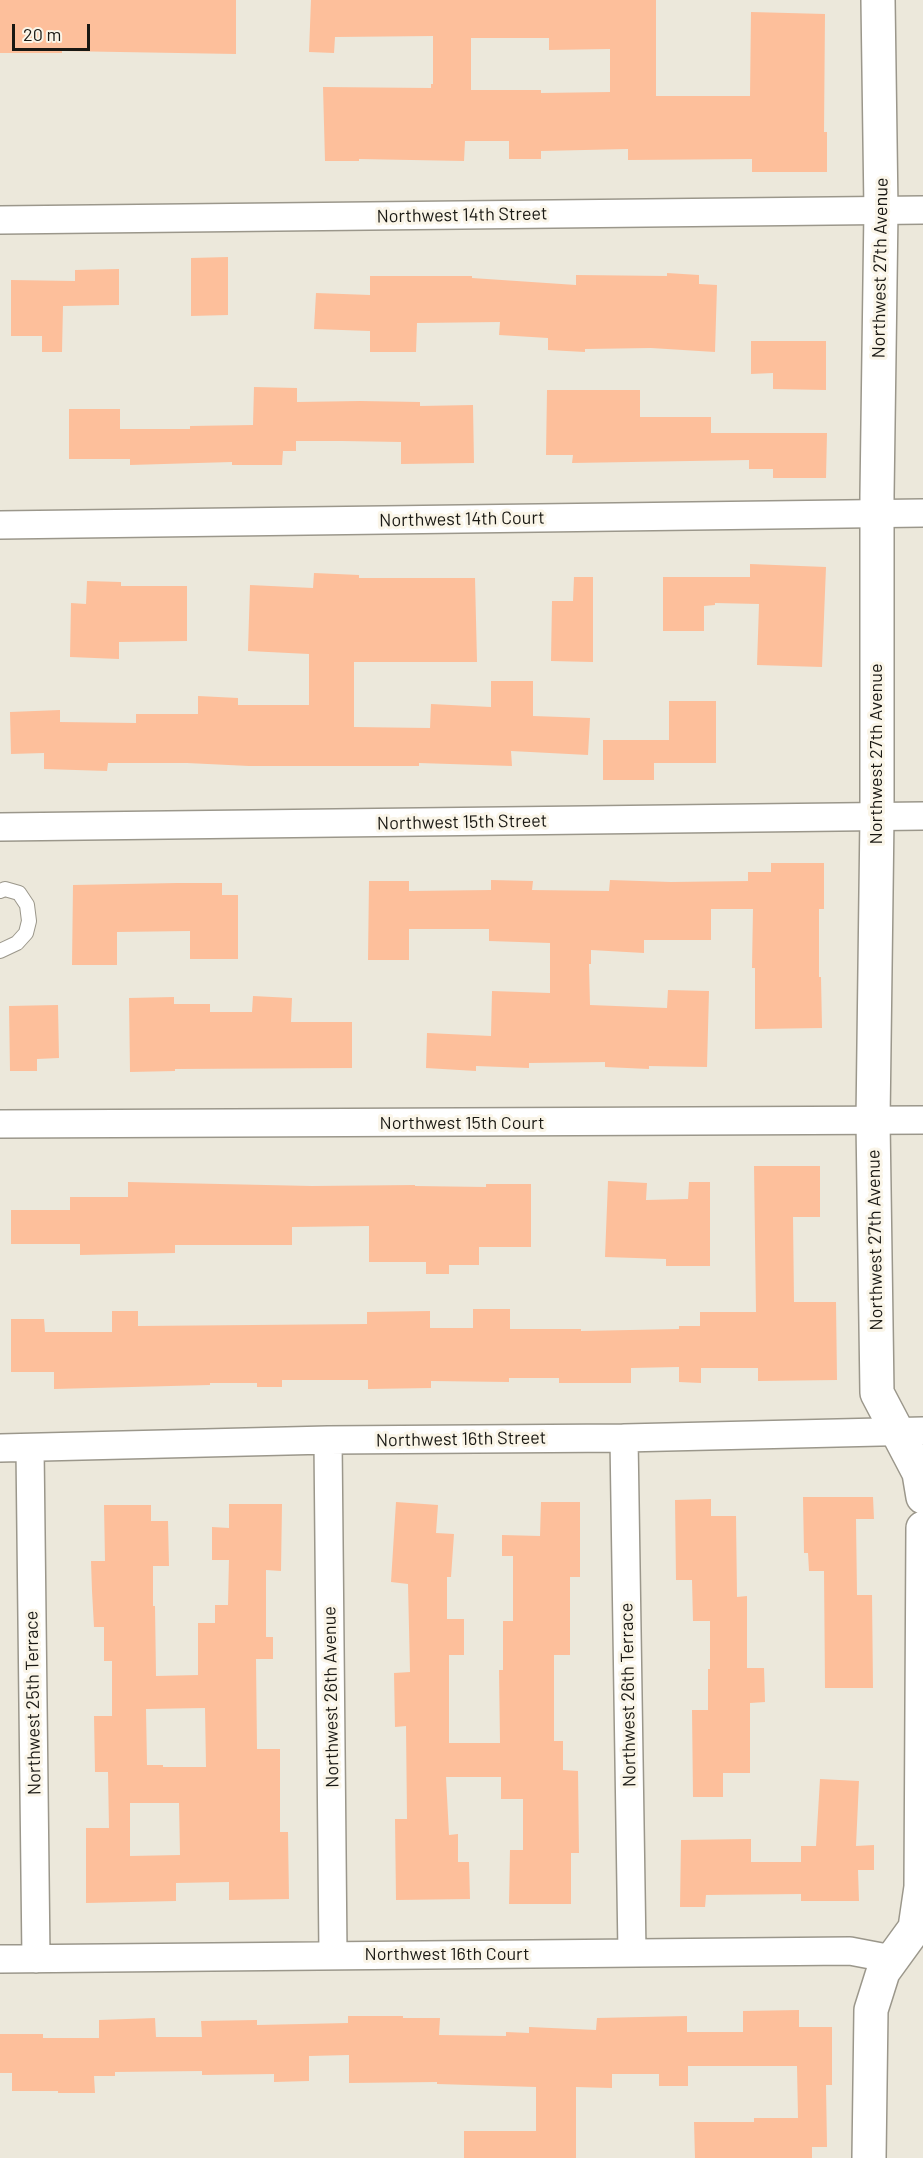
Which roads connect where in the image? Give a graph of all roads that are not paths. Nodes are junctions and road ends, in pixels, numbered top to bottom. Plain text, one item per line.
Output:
1 (878, 0) edge
2 (881, 210) junction
3 (923, 210) edge
4 (0, 220) edge
5 (923, 513) edge
6 (877, 514) junction
7 (0, 525) edge
8 (877, 816) junction
9 (923, 816) edge
10 (0, 827) edge
11 (0, 891) edge
12 (0, 951) edge
13 (923, 1120) edge
14 (873, 1121) junction
15 (0, 1124) edge
16 (910, 1431) edge
17 (624, 1438) junction
18 (328, 1440) junction
19 (0, 1448) edge
20 (30, 1448) junction
21 (923, 1497) edge
22 (923, 1528) edge
23 (906, 1951) edge
24 (632, 1953) junction
25 (333, 1955) junction
26 (0, 1959) edge
27 (36, 1959) junction
28 (869, 2158) edge

1 - 2 street, Northwest 27th Avenue
2 - 3 street, Northwest 14th Street
2 - 4 street, Northwest 14th Street
2 - 6 street, Northwest 27th Avenue
5 - 6 street, Northwest 14th Court
6 - 7 street, Northwest 14th Court
6 - 8 street, Northwest 27th Avenue
8 - 9 street, Northwest 15th Street
8 - 10 street, Northwest 15th Street
8 - 14 street, Northwest 27th Avenue
11 - 12 lane
13 - 14 street, Northwest 15th Court
14 - 15 street, Northwest 15th Court
14 - 16 street, Northwest 27th Avenue
16 - 17 street, Northwest 16th Street
16 - 21 street, Northwest 27th Avenue
17 - 18 street, Northwest 16th Street
17 - 24 street, Northwest 26th Terrace
18 - 20 street, Northwest 16th Street
18 - 25 street, Northwest 26th Avenue
19 - 20 street, Northwest 16th Street
20 - 27 street, Northwest 25th Terrace
22 - 23 street
23 - 24 street, Northwest 16th Court
23 - 28 street
24 - 25 street, Northwest 16th Court
25 - 27 street, Northwest 16th Court
26 - 27 street, Northwest 16th Court

